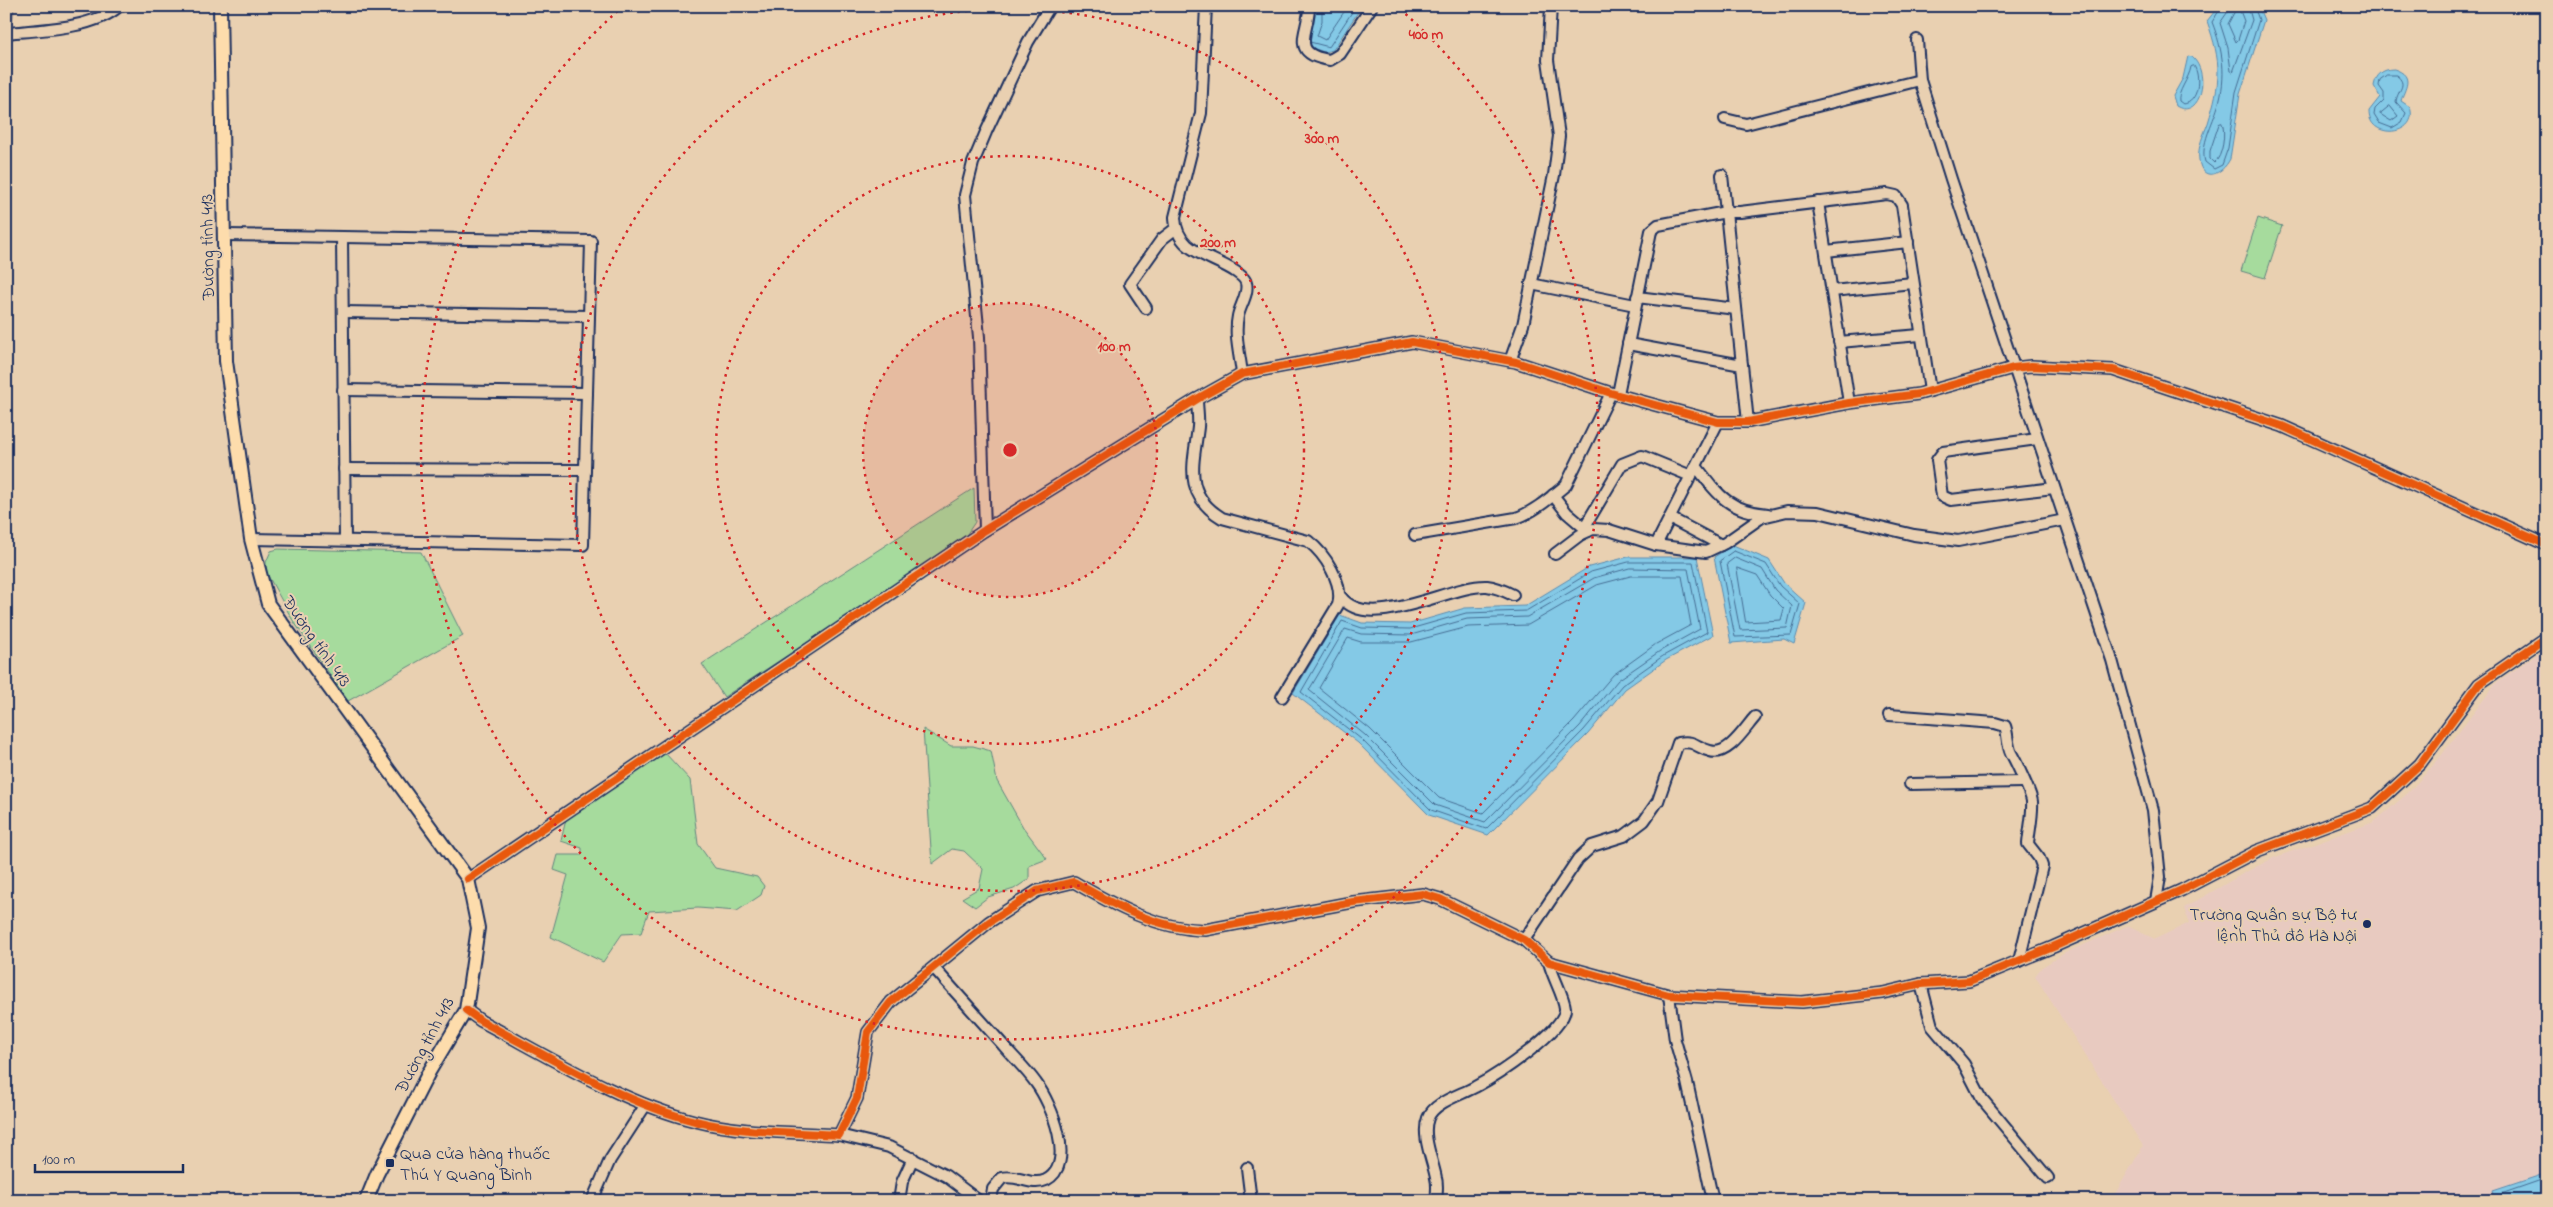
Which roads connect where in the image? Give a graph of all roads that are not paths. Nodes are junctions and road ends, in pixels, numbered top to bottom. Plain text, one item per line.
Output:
1 (7, 6) edge
2 (119, 6) edge
3 (220, 6) edge
4 (1050, 6) edge
5 (1206, 6) edge
6 (1309, 6) edge
7 (1372, 6) edge
8 (1551, 6) edge
9 (6, 20) edge
10 (6, 33) edge
11 (1917, 40) dead end
12 (1920, 80) junction
13 (1725, 119) dead end
14 (1722, 176) dead end
15 (1818, 202) junction
16 (1726, 212) junction
17 (1176, 229) junction
18 (225, 236) junction
19 (342, 237) junction
20 (1908, 242) junction
21 (1826, 251) junction
22 (1913, 283) junction
23 (1531, 284) junction
24 (1832, 292) junction
25 (1636, 301) junction
26 (1146, 308) dead end
27 (1736, 309) junction
28 (342, 312) junction
29 (589, 316) junction
30 (1920, 335) junction
31 (1840, 342) junction
32 (1628, 344) junction
33 (1510, 361) junction
34 (1742, 365) junction
35 (2013, 368) junction
36 (1242, 374) junction
37 (343, 390) junction
38 (1930, 391) junction
39 (587, 393) junction
40 (1614, 393) junction
41 (1197, 399) junction
42 (1848, 402) junction
43 (1718, 422) junction
44 (1748, 422) junction
45 (2037, 439) junction
46 (1696, 466) junction
47 (344, 469) junction
48 (585, 470) junction
49 (1691, 476) junction
50 (2054, 488) junction
51 (1553, 496) junction
52 (1771, 514) junction
53 (1670, 518) junction
54 (2065, 520) junction
55 (985, 530) junction
56 (1586, 530) junction
57 (1416, 535) dead end
58 (251, 539) junction
59 (344, 540) junction
60 (1656, 545) junction
61 (1721, 545) junction
62 (2547, 545) edge
63 (1555, 554) dead end
64 (1513, 595) dead end
65 (1341, 597) junction
66 (2547, 637) edge
67 (1282, 697) dead end
68 (1890, 715) dead end
69 (1755, 717) dead end
70 (2023, 782) junction
71 (1910, 784) dead end
72 (468, 879) junction
73 (2156, 901) junction
74 (1524, 940) junction
75 (2019, 961) junction
76 (1549, 962) junction
77 (934, 968) junction
78 (1921, 984) junction
79 (1670, 995) junction
80 (466, 1010) junction
81 (645, 1106) junction
82 (839, 1135) junction
83 (913, 1158) junction
84 (1247, 1168) dead end
85 (2048, 1178) dead end
86 (366, 1201) edge
87 (592, 1201) edge
88 (899, 1201) edge
89 (979, 1201) edge
90 (990, 1201) edge
91 (1252, 1201) edge
92 (1436, 1201) edge
93 (1713, 1201) edge

1 - 9 street
2 - 10 street
3 - 18 main road, Đường tỉnh 413
4 - 55 street
5 - 17 street
6 - 7 street
8 - 23 street
11 - 12 street
12 - 13 street
12 - 35 street
14 - 16 street
15 - 16 street
15 - 20 street
15 - 21 street
16 - 25 street
16 - 27 street
17 - 26 street
17 - 36 street
18 - 19 street
18 - 58 main road, Đường tỉnh 413
19 - 28 street
19 - 29 street
20 - 21 street
20 - 22 street
21 - 24 street
22 - 24 street
22 - 30 street
23 - 25 street
23 - 33 street
24 - 31 street
25 - 27 street
25 - 32 street
27 - 34 street
28 - 29 street
28 - 37 street
29 - 39 street
30 - 31 street
30 - 38 street
31 - 42 street
32 - 34 street
32 - 40 street
33 - 36 street
33 - 40 street
34 - 44 street
35 - 38 street
35 - 45 street
35 - 62 street
36 - 41 street
37 - 39 street
37 - 47 street
38 - 42 street
39 - 48 street
40 - 43 street
40 - 51 street
41 - 55 street
41 - 65 street
42 - 44 street
43 - 44 street
43 - 46 street
45 - 50 street
45 - 50 street
46 - 49 street
46 - 52 street
47 - 48 street
47 - 59 street
48 - 59 street
49 - 53 street
49 - 56 street
50 - 54 street
51 - 56 street
51 - 57 street
52 - 54 street
52 - 61 street
53 - 60 street
53 - 61 street
54 - 73 street
55 - 72 street
56 - 60 street
56 - 63 street
58 - 59 street
58 - 72 main road, Đường tỉnh 413
60 - 61 street
64 - 65 street
65 - 67 street
66 - 73 street
68 - 70 street
69 - 74 street
70 - 71 street
70 - 75 street
72 - 80 main road, Đường tỉnh 413
73 - 75 street
74 - 76 street
74 - 77 street
75 - 78 street
76 - 79 street
76 - 92 street
77 - 82 street
77 - 90 street
78 - 79 street
78 - 85 street
79 - 93 street
80 - 81 street
80 - 86 main road, Đường tỉnh 413
81 - 82 street
81 - 87 street
82 - 83 street
83 - 88 street
83 - 89 street
84 - 91 street

